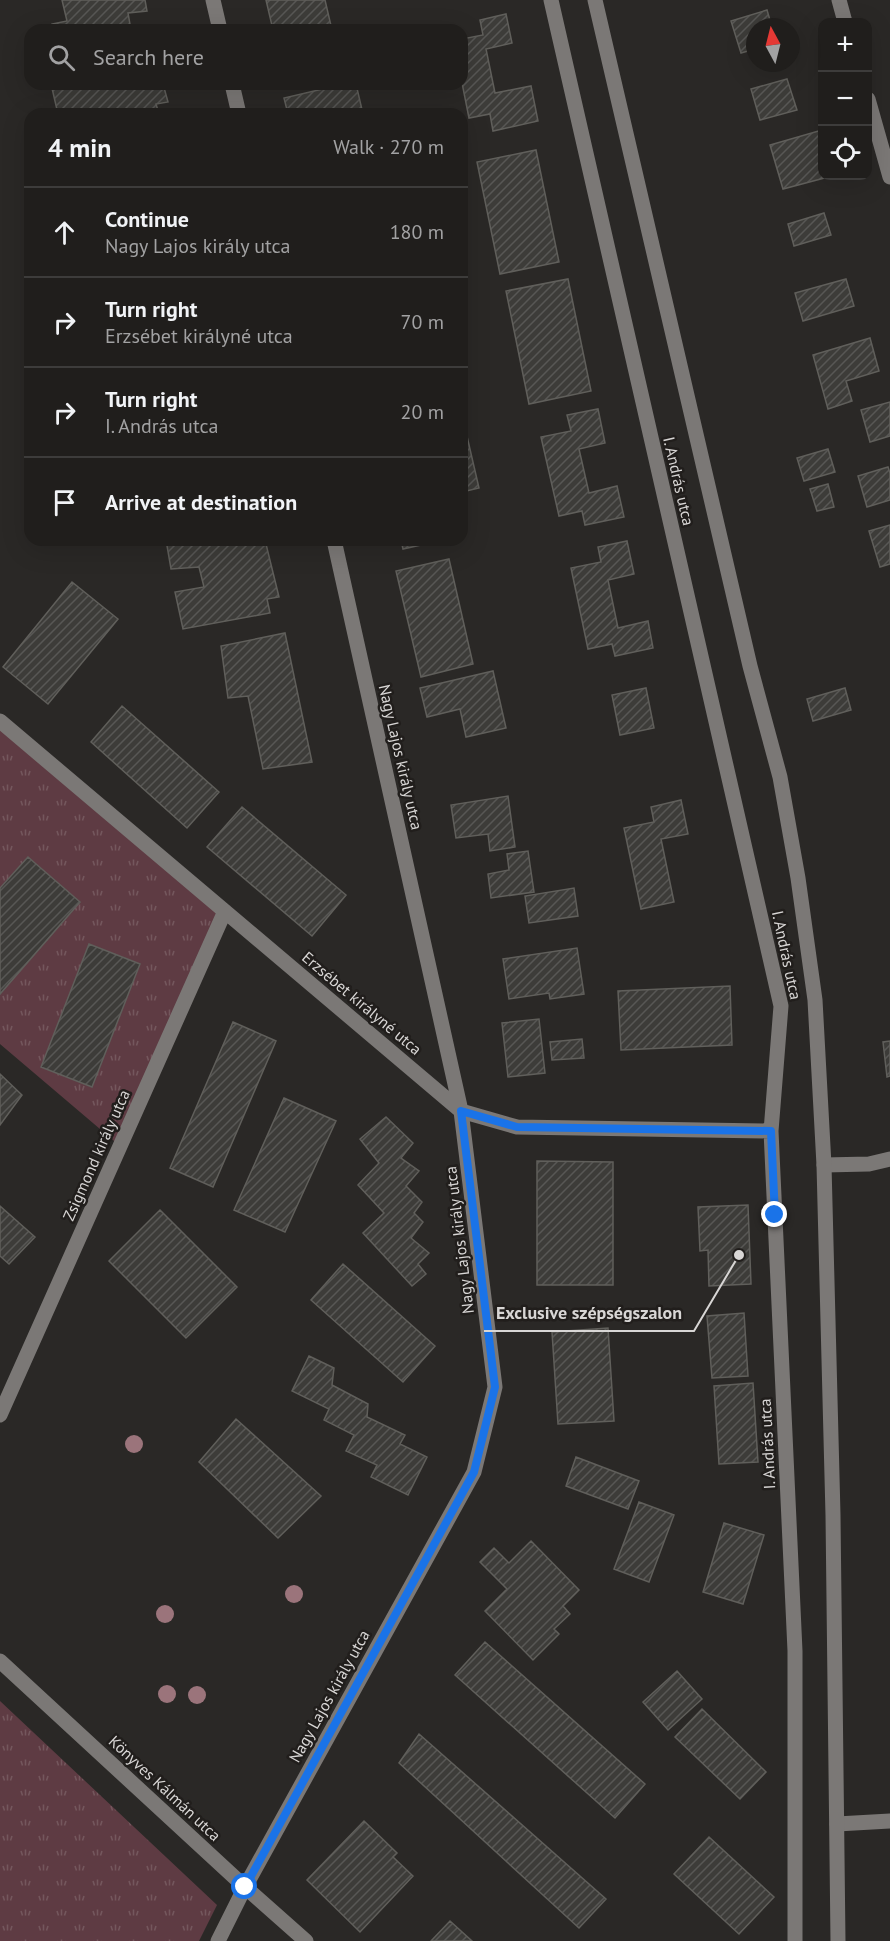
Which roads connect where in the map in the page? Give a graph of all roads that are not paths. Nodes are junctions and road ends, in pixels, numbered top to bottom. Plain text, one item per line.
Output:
1 (213, 0) edge
2 (551, 0) edge
3 (595, 0) edge
4 (839, 0) edge
5 (844, 18) edge
6 (219, 24) edge
7 (233, 90) edge
8 (237, 108) edge
9 (872, 116) edge
10 (890, 177) edge
11 (335, 546) edge
12 (0, 721) edge
13 (225, 911) junction
14 (461, 1111) junction
15 (771, 1131) junction
16 (890, 1159) edge
17 (824, 1165) junction
18 (0, 1415) edge
19 (0, 1661) edge
20 (890, 1821) edge
21 (837, 1824) junction
22 (245, 1887) junction
23 (218, 1941) edge
24 (306, 1941) edge
25 (795, 1941) edge
26 (838, 1941) edge

1 - 6 street
2 - 15 street, I. András utca
3 - 17 street, I. András utca
4 - 5 street
7 - 8 street
9 - 10 street
11 - 14 street, Nagy Lajos király utca
12 - 13 street, Erzsébet királyné utca
13 - 14 street, Erzsébet királyné utca
13 - 18 street, Zsigmond király utca
14 - 15 street, Erzsébet királyné utca
14 - 22 street, Nagy Lajos király utca
15 - 25 street, I. András utca
16 - 17 street
17 - 21 street, I. András utca
19 - 22 street, Könyves Kálmán utca
20 - 21 street
21 - 26 street, I. András utca
22 - 23 street, Nagy Lajos király utca
22 - 24 street, Könyves Kálmán utca

